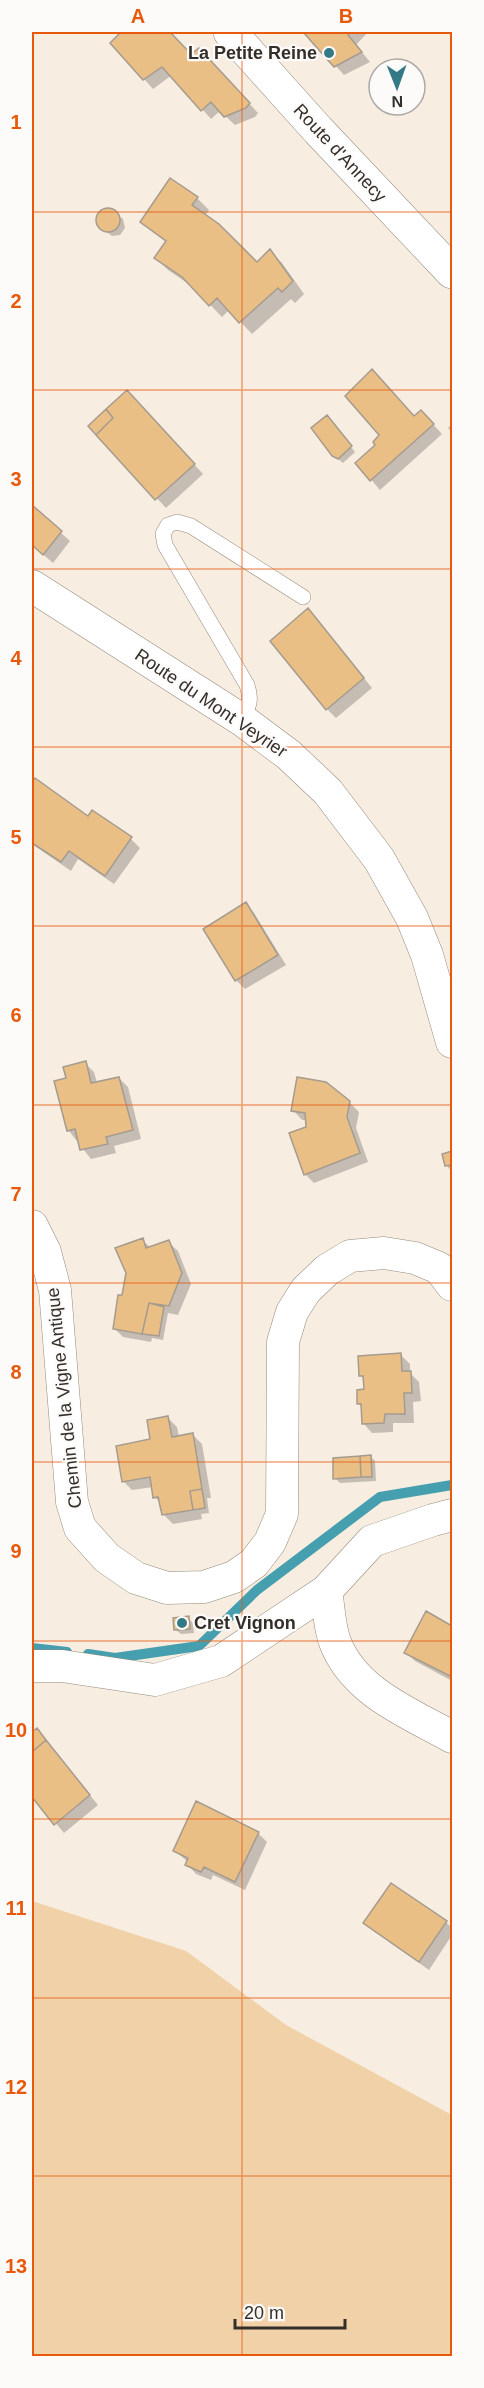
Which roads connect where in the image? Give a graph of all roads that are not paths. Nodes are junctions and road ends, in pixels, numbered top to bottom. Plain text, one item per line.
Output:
1 (230, 32) edge
2 (453, 272) edge
3 (32, 586) edge
4 (303, 597) dead end
5 (242, 720) junction
6 (453, 1042) edge
7 (32, 1226) edge
8 (453, 1285) edge
9 (453, 1515) edge
10 (326, 1591) junction
11 (32, 1666) edge
12 (453, 1737) edge

1 - 2 main road, Route d'Annecy
3 - 5 street, Route du Mont Veyrier
4 - 5 lane
5 - 6 street, Route du Mont Veyrier
7 - 8 street, Chemin de la Vigne Antique
9 - 10 street
10 - 11 street
10 - 12 street

